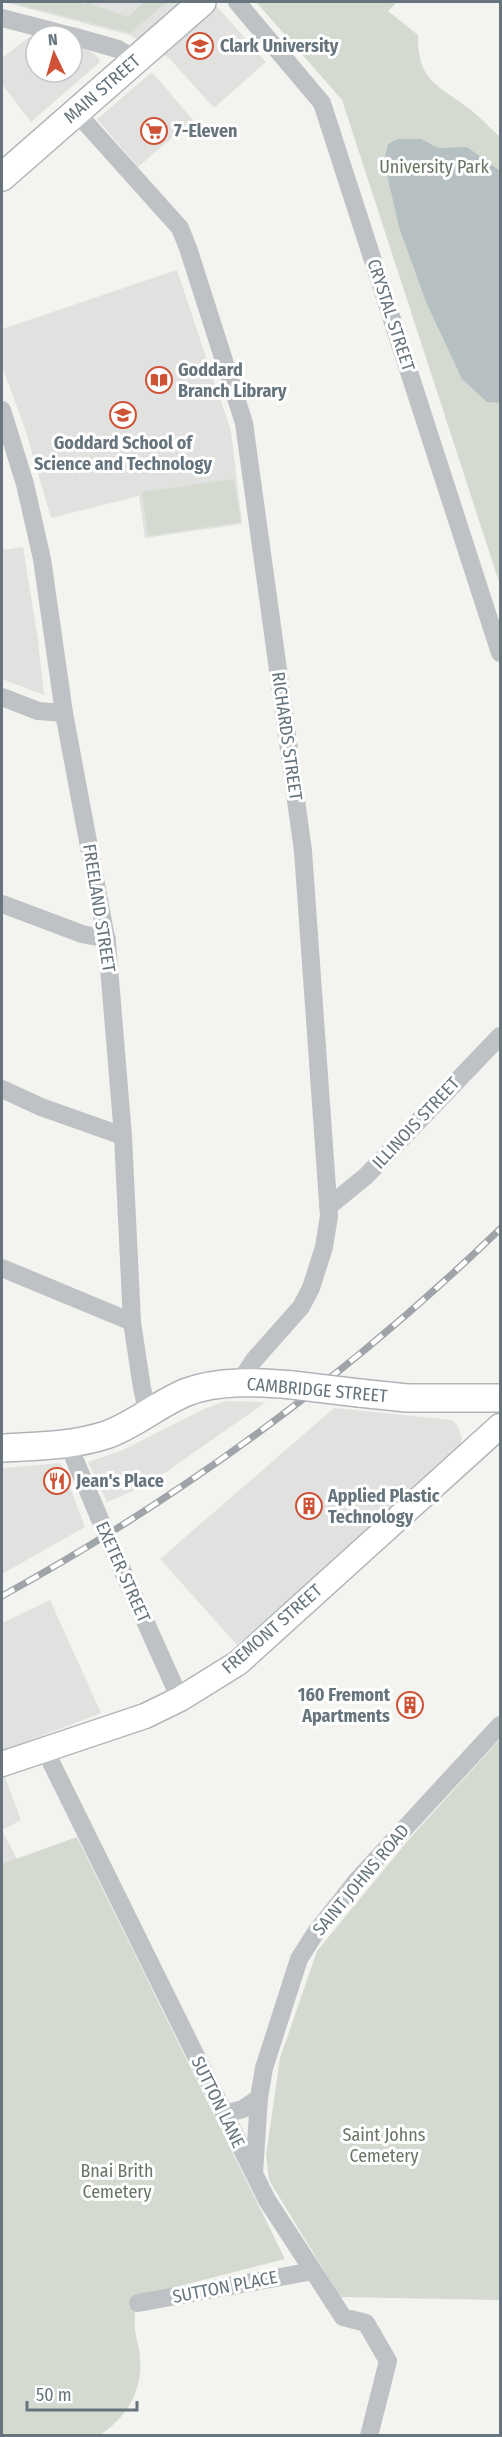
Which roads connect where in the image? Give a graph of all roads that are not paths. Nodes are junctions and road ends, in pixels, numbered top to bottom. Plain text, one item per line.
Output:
1 (202, 2) edge
2 (237, 2) edge
3 (2, 18) edge
4 (25, 24) edge
5 (84, 40) edge
6 (136, 59) junction
7 (76, 112) junction
8 (2, 177) edge
9 (2, 410) edge
10 (8, 452) edge
11 (501, 652) edge
12 (2, 697) edge
13 (64, 713) junction
14 (2, 904) edge
15 (107, 939) junction
16 (501, 1036) edge
17 (2, 1089) edge
18 (123, 1136) junction
19 (328, 1207) junction
20 (2, 1268) edge
21 (132, 1322) junction
22 (239, 1383) junction
23 (501, 1398) edge
24 (148, 1414) junction
25 (501, 1426) edge
26 (68, 1444) junction
27 (2, 1448) edge
28 (180, 1699) junction
29 (501, 1725) edge
30 (45, 1750) junction
31 (2, 1764) edge
32 (259, 2098) junction
33 (224, 2114) junction
34 (254, 2174) junction
35 (313, 2271) junction
36 (138, 2303) dead end
37 (369, 2436) edge

1 - 6 main road, MAIN STREET
2 - 11 street, CRYSTAL STREET
3 - 4 street
5 - 6 street
6 - 7 main road, MAIN STREET
7 - 8 main road, MAIN STREET
7 - 19 street, RICHARDS STREET
9 - 10 street, FREELAND STREET
10 - 13 street, FREELAND STREET
12 - 13 street
13 - 15 street, FREELAND STREET
14 - 15 street
15 - 18 street, FREELAND STREET
16 - 19 street, ILLINOIS STREET
17 - 18 street
18 - 21 street, FREELAND STREET
19 - 22 street, RICHARDS STREET
20 - 21 street
21 - 24 street, FREELAND STREET
22 - 23 main road, CAMBRIDGE STREET, bridge
22 - 24 main road, CAMBRIDGE STREET
24 - 26 main road, CAMBRIDGE STREET
25 - 28 street, FREMONT STREET
26 - 27 main road, CAMBRIDGE STREET
26 - 28 street, EXETER STREET, bridge
28 - 30 street, FREMONT STREET
29 - 32 street, SAINT JOHNS ROAD
30 - 31 street, FREMONT STREET
30 - 33 street, SUTTON LANE
32 - 33 street
32 - 34 street, SAINT JOHNS ROAD
33 - 34 street, SUTTON LANE
34 - 35 street, SUTTON LANE
35 - 36 street, SUTTON PLACE
35 - 37 street, SUTTON LANE

